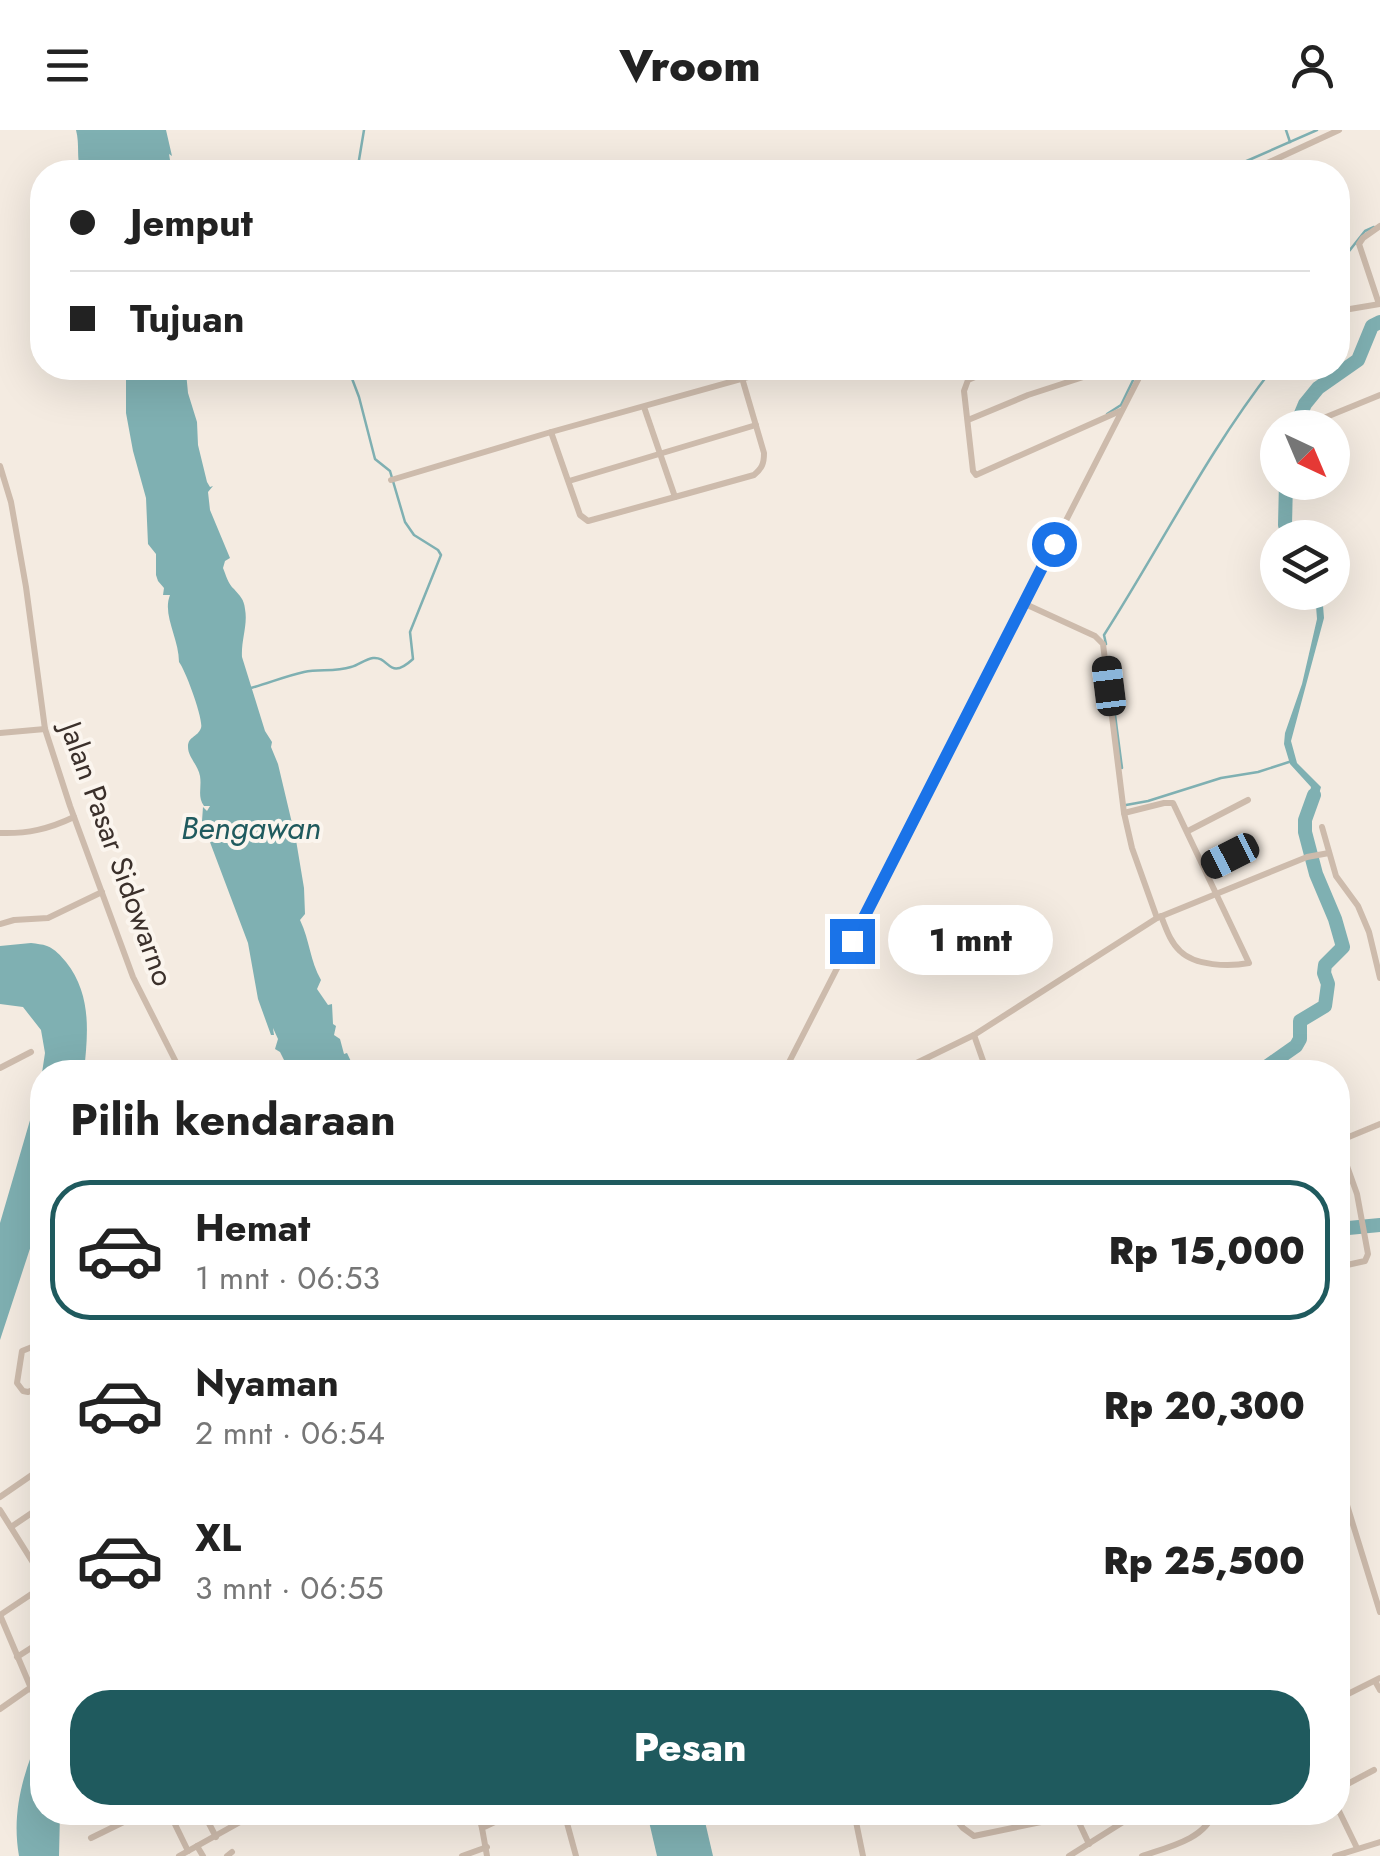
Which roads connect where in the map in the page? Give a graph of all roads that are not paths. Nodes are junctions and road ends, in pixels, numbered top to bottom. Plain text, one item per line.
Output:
1 (1339, 130) edge
2 (1274, 160) edge
3 (1380, 226) edge
4 (1380, 304) edge
5 (1350, 309) edge
6 (735, 380) edge
7 (743, 380) edge
8 (972, 380) edge
9 (1063, 380) edge
10 (1138, 380) edge
11 (1380, 395) edge
12 (644, 407) junction
13 (1122, 410) junction
14 (1343, 410) edge
15 (968, 420) junction
16 (756, 425) junction
17 (551, 432) junction
18 (660, 454) junction
19 (0, 466) edge
20 (392, 480) dead end
21 (569, 481) junction
22 (675, 497) junction
23 (1023, 604) junction
24 (46, 729) junction
25 (0, 733) edge
26 (1248, 800) dead end
27 (1126, 812) junction
28 (74, 817) junction
29 (1322, 828) dead end
30 (1188, 831) junction
31 (0, 833) edge
32 (1326, 854) junction
33 (1230, 856) dead end
34 (1205, 868) junction
35 (102, 892) junction
36 (1216, 893) junction
37 (1159, 917) junction
38 (0, 924) edge
39 (1380, 978) edge
40 (974, 1036) junction
41 (31, 1052) dead end
42 (175, 1060) edge
43 (790, 1060) edge
44 (923, 1060) edge
45 (983, 1060) edge
46 (0, 1068) edge
47 (1380, 1124) edge
48 (1350, 1136) edge
49 (1350, 1173) edge
50 (1350, 1265) edge
51 (30, 1346) edge
52 (30, 1391) edge
53 (30, 1476) edge
54 (0, 1497) edge
55 (0, 1510) edge
56 (30, 1514) edge
57 (1350, 1515) edge
58 (11, 1527) junction
59 (30, 1558) edge
60 (30, 1595) edge
61 (1380, 1612) edge
62 (0, 1615) edge
63 (30, 1649) edge
64 (17, 1657) junction
65 (1377, 1680) edge
66 (30, 1688) joint
67 (1380, 1690) edge
68 (1350, 1693) edge
69 (0, 1709) edge
70 (1374, 1770) dead end
71 (1350, 1783) edge
72 (118, 1825) edge
73 (175, 1825) edge
74 (210, 1825) edge
75 (236, 1825) edge
76 (481, 1825) edge
77 (488, 1825) edge
78 (568, 1825) edge
79 (857, 1825) edge
80 (961, 1825) edge
81 (1024, 1825) edge
82 (1079, 1825) edge
83 (1119, 1825) edge
84 (1207, 1825) edge
85 (1345, 1825) edge
86 (482, 1828) junction
87 (216, 1837) junction
88 (91, 1838) dead end
89 (1380, 1842) edge
90 (197, 1846) junction
91 (1086, 1846) junction
92 (1356, 1848) junction
93 (188, 1851) junction
94 (487, 1851) edge
95 (179, 1856) edge
96 (203, 1856) edge
97 (462, 1856) edge
98 (576, 1856) edge
99 (863, 1856) edge
100 (1069, 1856) edge
101 (1087, 1856) edge
102 (1142, 1856) edge
103 (1334, 1856) edge

1 - 2 street
3 - 4 street
4 - 5 street
6 - 12 street
7 - 16 street
8 - 15 street
9 - 15 street
10 - 13 street
11 - 14 street
12 - 17 street
12 - 18 street
13 - 15 street
13 - 23 street
16 - 18 street
16 - 22 street
17 - 20 street
17 - 21 street
18 - 21 street
18 - 22 street
19 - 24 street, Jalan Pasar Sidowarno
21 - 22 street
23 - 27 street
23 - 43 street
24 - 25 street
24 - 28 street, Jalan Pasar Sidowarno
26 - 30 street
27 - 30 street
27 - 37 street
28 - 31 street
28 - 35 street, Jalan Pasar Sidowarno
29 - 32 street
30 - 34 street
32 - 36 street
32 - 39 street
33 - 34 street
34 - 36 street
35 - 38 street
35 - 42 street, Jalan Pasar Sidowarno
36 - 37 street
36 - 37 street
37 - 40 street
40 - 44 street
40 - 45 street
41 - 46 street
47 - 48 street
49 - 50 street
51 - 52 street
53 - 54 street
55 - 58 street
56 - 58 street
57 - 61 street
58 - 59 street
60 - 62 street
62 - 64 street
63 - 64 street
64 - 66 street
65 - 67 street
65 - 68 street
66 - 69 street
70 - 71 street
72 - 88 street
73 - 93 street
74 - 87 street
75 - 87 street
76 - 86 street
77 - 86 street
78 - 98 street
79 - 99 street
80 - 81 street
82 - 91 street
83 - 91 street
84 - 102 street
85 - 92 street
86 - 94 street
87 - 90 street
89 - 92 street
90 - 93 street
90 - 96 street
91 - 100 street
91 - 101 street
92 - 103 street
93 - 95 street
94 - 97 street

